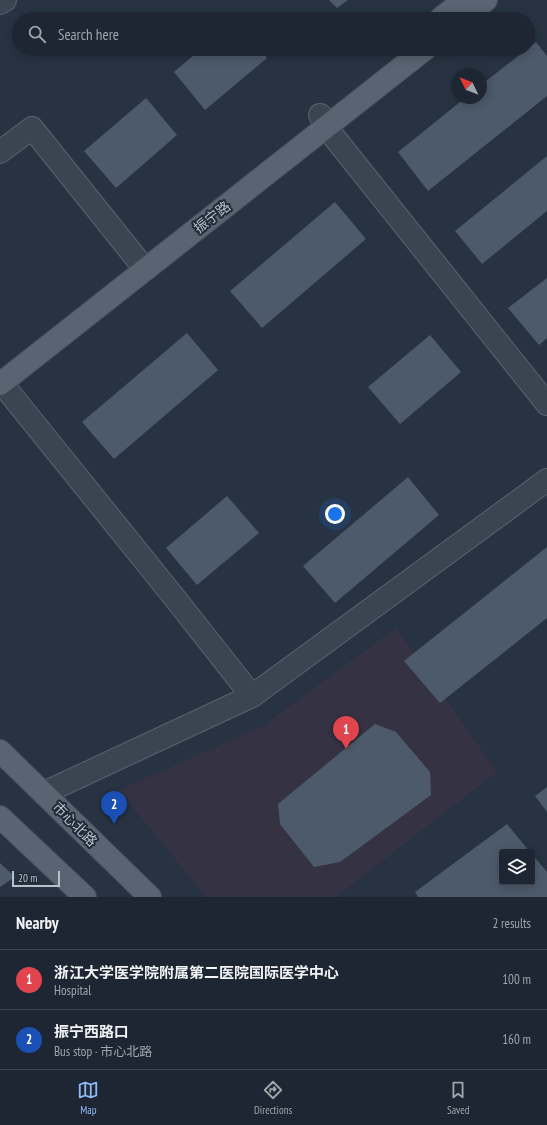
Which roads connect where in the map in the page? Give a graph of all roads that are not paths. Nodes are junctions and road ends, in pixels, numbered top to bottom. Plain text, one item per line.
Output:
1 (5, 0) edge
2 (464, 0) edge
3 (486, 0) edge
4 (0, 4) edge
5 (449, 12) edge
6 (471, 12) edge
7 (395, 56) edge
8 (415, 56) edge
9 (323, 121) junction
10 (0, 152) edge
11 (138, 261) junction
12 (1, 379) edge
13 (547, 404) edge
14 (547, 480) edge
15 (252, 696) junction
16 (0, 751) edge
17 (44, 793) junction
18 (0, 817) edge
19 (86, 897) edge
20 (150, 897) edge

1 - 4 street
2 - 5 main road
3 - 6 main road
7 - 9 main road, 振宁路
8 - 9 main road, 振宁路
9 - 11 main road, 振宁路
9 - 12 main road, 振宁路
9 - 13 street
10 - 11 street
11 - 12 main road, 振宁路
12 - 15 street
14 - 15 street
15 - 17 street
16 - 17 main road, 市心北路
17 - 20 main road, 市心北路
18 - 19 main road

